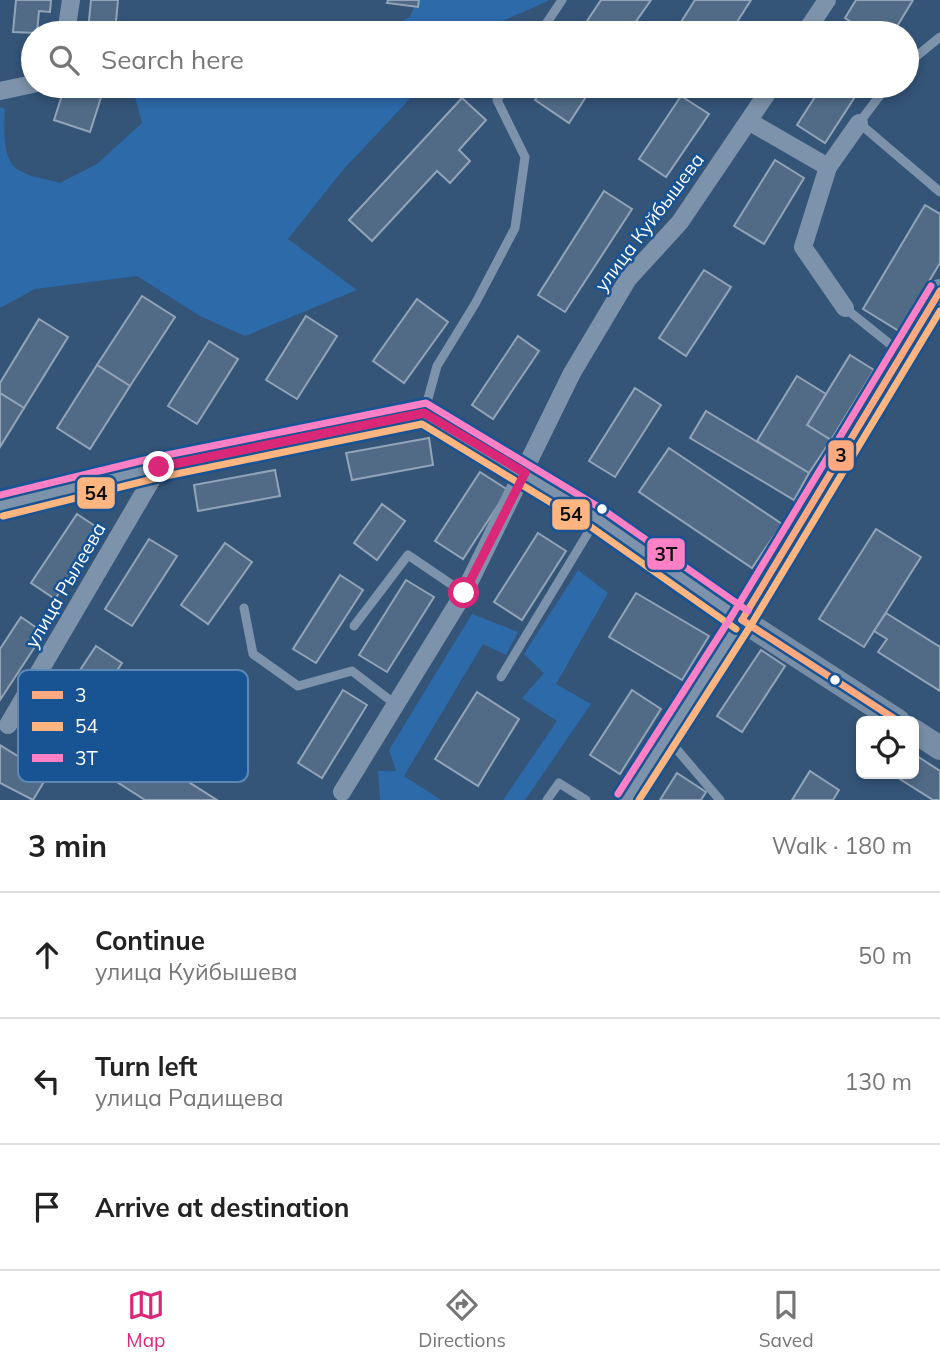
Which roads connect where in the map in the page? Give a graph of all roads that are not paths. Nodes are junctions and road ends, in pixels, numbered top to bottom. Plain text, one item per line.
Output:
1 (71, 0) edge
2 (562, 0) edge
3 (827, 0) edge
4 (68, 21) edge
5 (548, 21) edge
6 (818, 21) edge
7 (940, 37) edge
8 (919, 54) edge
9 (21, 86) edge
10 (0, 90) edge
11 (498, 98) edge
12 (765, 98) edge
13 (878, 98) edge
14 (750, 122) junction
15 (859, 123) junction
16 (828, 167) junction
17 (940, 192) edge
18 (940, 291) edge
19 (845, 308) joint
20 (902, 354) junction
21 (424, 413) junction
22 (159, 467) junction
23 (525, 473) junction
24 (0, 506) edge
25 (597, 517) junction
26 (464, 593) junction
27 (244, 608) dead end
28 (741, 620) junction
29 (354, 626) dead end
30 (40, 670) edge
31 (501, 677) dead end
32 (395, 704) junction
33 (18, 708) edge
34 (890, 716) edge
35 (8, 725) dead end
36 (919, 734) edge
37 (667, 738) junction
38 (940, 748) edge
39 (340, 796) edge
40 (547, 800) edge
41 (586, 800) edge
42 (627, 800) edge
43 (720, 800) edge

1 - 4 street
2 - 5 lane
3 - 6 street
7 - 8 lane
9 - 10 street
11 - 21 lane
12 - 14 street, улица Куйбышева
13 - 15 lane
14 - 16 street
14 - 23 street, улица Куйбышева
15 - 16 street
15 - 17 lane
16 - 19 street
18 - 20 street
19 - 20 lane
20 - 28 street
21 - 22 street
21 - 23 street
22 - 24 street
22 - 30 street, улица Рылеева
23 - 25 street
23 - 26 street, улица Куйбышева
25 - 28 street
25 - 31 lane
26 - 29 lane
26 - 32 street, улица Куйбышева
27 - 32 lane
28 - 34 street
28 - 37 street
32 - 39 street, улица Куйбышева
33 - 35 street, улица Рылеева
36 - 38 street
37 - 42 street
37 - 43 lane
40 - 41 lane

